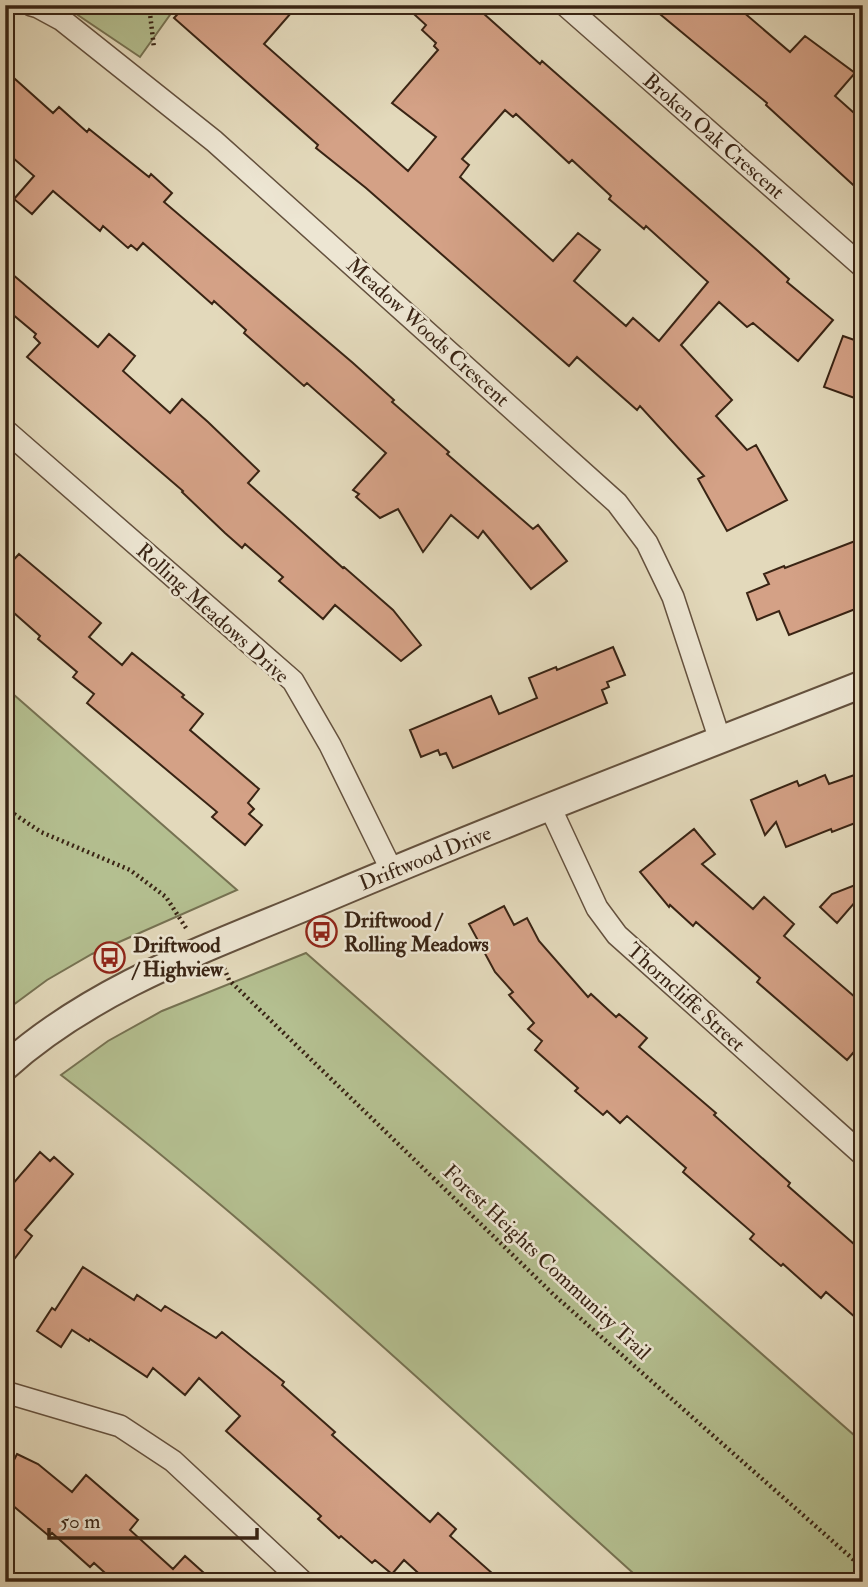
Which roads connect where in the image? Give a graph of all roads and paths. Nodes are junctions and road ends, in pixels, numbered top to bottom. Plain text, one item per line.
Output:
1 (32, 5) edge
2 (149, 5) edge
3 (565, 5) edge
4 (155, 48) dead end
5 (863, 267) edge
6 (5, 430) edge
7 (863, 684) edge
8 (720, 740) junction
9 (550, 807) junction
10 (5, 808) edge
11 (391, 871) junction
12 (188, 932) dead end
13 (223, 966) dead end
14 (5, 1067) edge
15 (863, 1155) edge
16 (5, 1392) edge
17 (863, 1568) edge
18 (303, 1582) edge

1 - 8 street, Meadow Woods Crescent
2 - 4 path
3 - 5 street, Broken Oak Crescent
6 - 11 street, Rolling Meadows Drive
7 - 8 street, Driftwood Drive
8 - 9 street, Driftwood Drive
9 - 11 street, Driftwood Drive
9 - 15 street, Thorncliffe Street
10 - 12 path
11 - 14 street, Driftwood Drive
13 - 17 path, Forest Heights Community Trail
16 - 18 street

